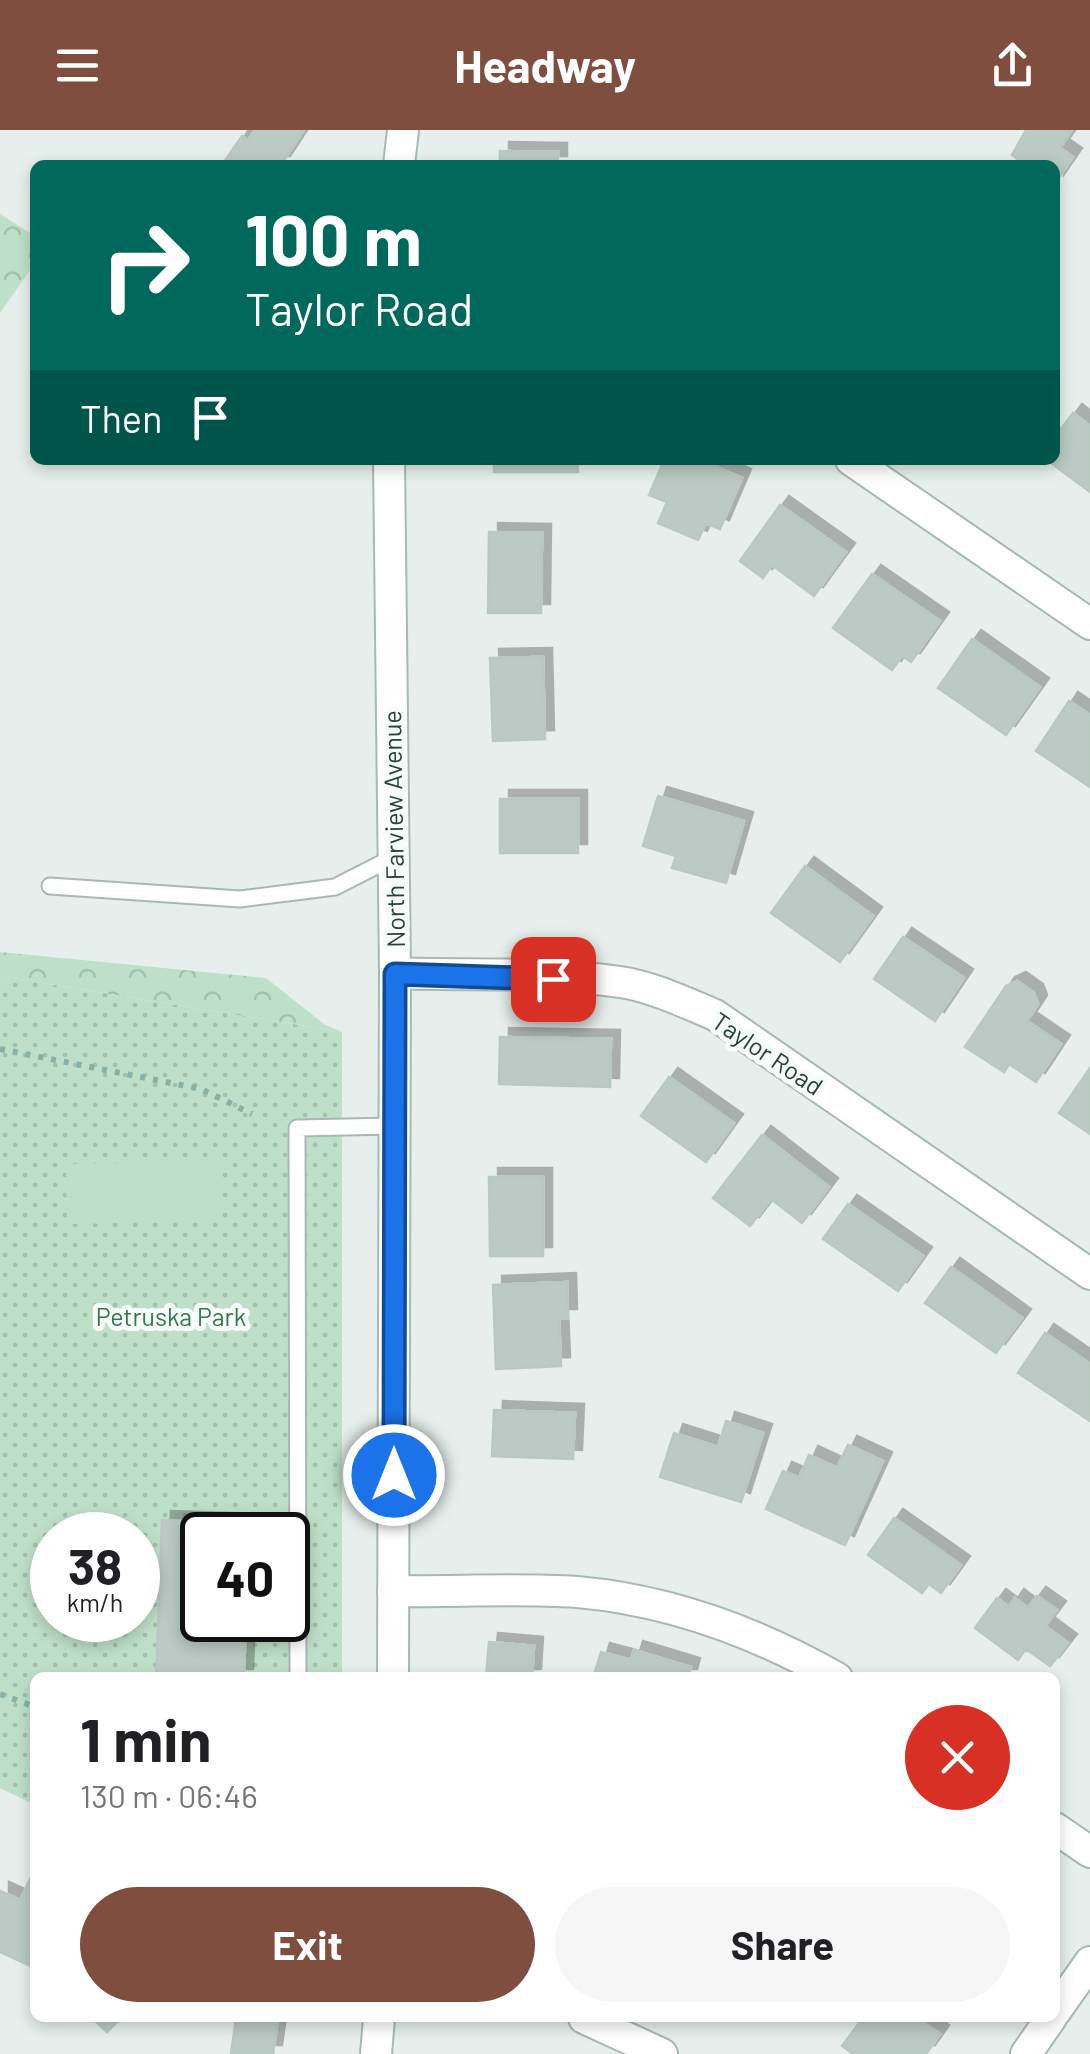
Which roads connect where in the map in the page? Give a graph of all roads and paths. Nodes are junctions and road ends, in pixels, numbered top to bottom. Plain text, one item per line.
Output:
1 (403, 130) edge
2 (400, 160) edge
3 (389, 465) edge
4 (858, 465) edge
5 (1090, 624) edge
6 (394, 857) junction
7 (50, 886) dead end
8 (395, 974) junction
9 (0, 1050) edge
10 (252, 1114) dead end
11 (395, 1126) junction
12 (1090, 1274) edge
13 (393, 1591) junction
14 (298, 1672) edge
15 (393, 1672) edge
16 (826, 1672) edge
17 (0, 1694) edge
18 (30, 1705) edge
19 (1060, 1831) edge
20 (1090, 1852) edge
21 (1090, 1962) edge
22 (1060, 2005) edge
23 (379, 2022) edge
24 (593, 2022) edge
25 (1048, 2022) edge
26 (376, 2054) edge
27 (662, 2054) edge
28 (1026, 2054) edge

1 - 2 street
3 - 6 street, North Farview Avenue
4 - 5 street
6 - 7 lane
6 - 8 street, North Farview Avenue
8 - 11 street, North Farview Avenue
8 - 12 street, Taylor Road
9 - 10 path
11 - 13 street, North Farview Avenue
11 - 14 lane
13 - 15 street, North Farview Avenue
13 - 16 street
17 - 18 path
19 - 20 street
21 - 22 street
23 - 26 street
24 - 27 street
25 - 28 street

